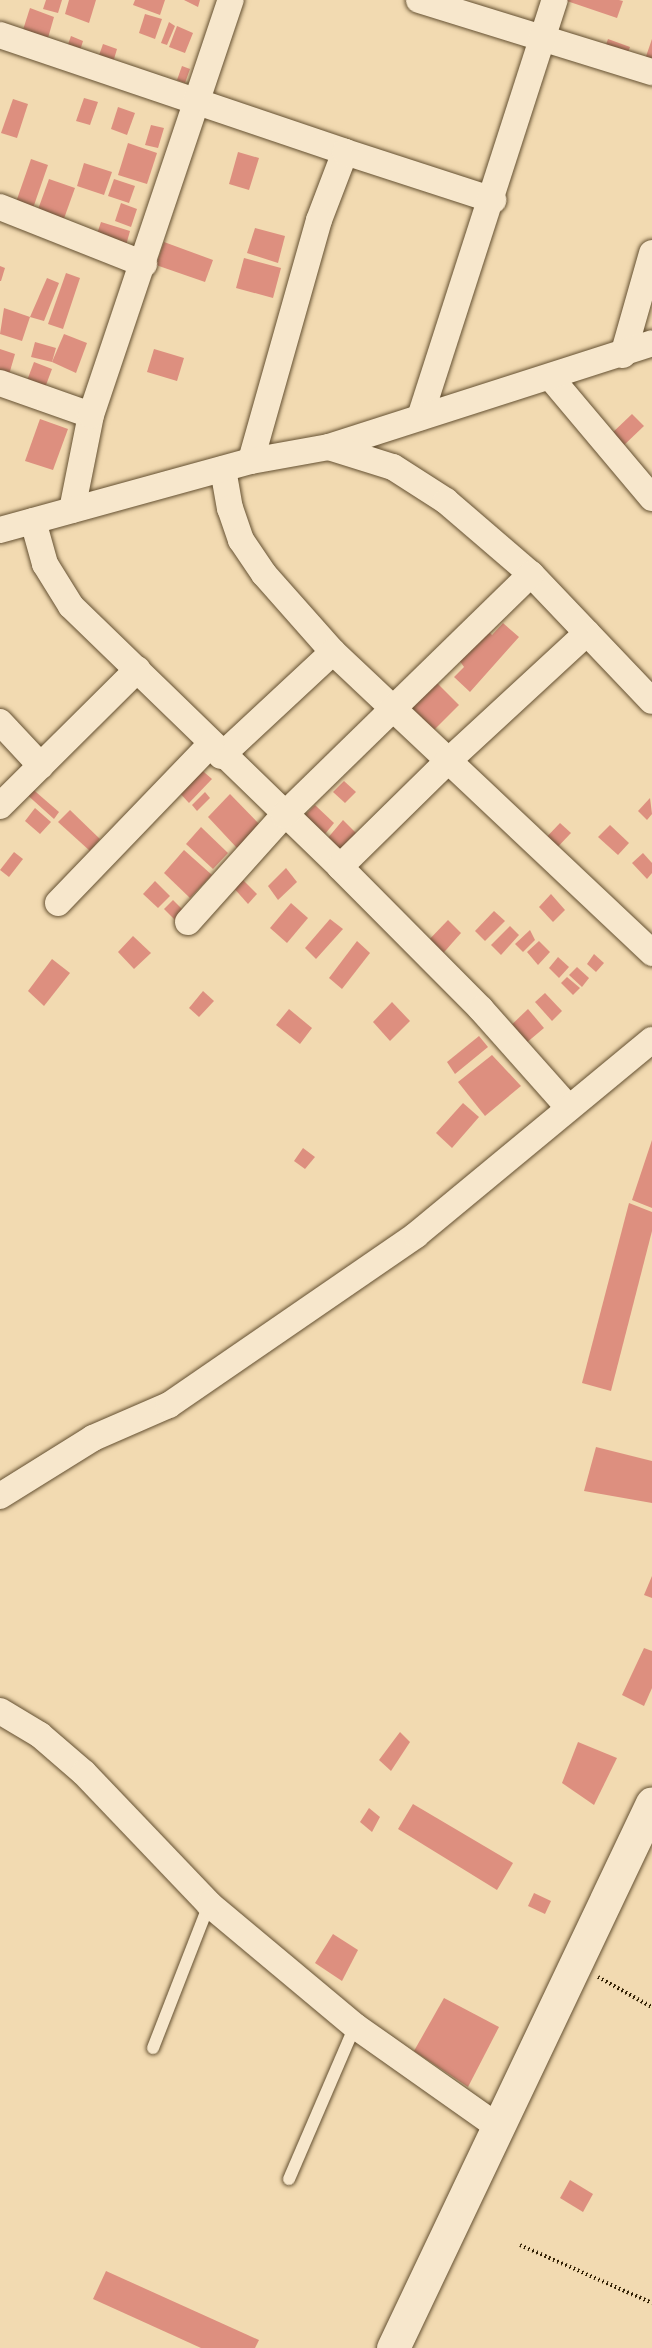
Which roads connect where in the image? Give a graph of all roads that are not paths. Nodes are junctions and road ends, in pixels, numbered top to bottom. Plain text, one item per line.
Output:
1 (231, 0) edge
2 (419, 0) edge
3 (555, 0) edge
4 (0, 35) edge
5 (542, 41) junction
6 (652, 72) edge
7 (198, 104) junction
8 (345, 152) junction
9 (493, 200) junction
10 (0, 207) edge
11 (652, 253) edge
12 (144, 264) junction
13 (652, 343) edge
14 (623, 355) junction
15 (551, 378) junction
16 (0, 383) edge
17 (91, 415) junction
18 (420, 417) junction
19 (329, 447) junction
20 (251, 461) junction
21 (223, 469) junction
22 (652, 498) edge
23 (72, 510) junction
24 (33, 521) junction
25 (0, 530) edge
26 (531, 574) junction
27 (588, 633) junction
28 (333, 652) junction
29 (138, 669) junction
30 (652, 701) edge
31 (390, 709) junction
32 (0, 722) edge
33 (216, 750) junction
34 (446, 763) junction
35 (41, 766) junction
36 (0, 806) edge
37 (284, 815) junction
38 (340, 867) junction
39 (58, 903) dead end
40 (188, 922) dead end
41 (652, 953) edge
42 (652, 1040) edge
43 (569, 1108) junction
44 (0, 1496) edge
45 (0, 1711) edge
46 (652, 1803) edge
47 (209, 1904) junction
48 (355, 2026) junction
49 (153, 2048) dead end
50 (498, 2127) junction
51 (289, 2179) dead end
52 (393, 2348) edge

1 - 7 street
2 - 5 street
3 - 5 street
4 - 7 street
5 - 6 street
5 - 9 street
7 - 8 street
7 - 12 street
8 - 9 street
8 - 20 street
9 - 18 street
10 - 12 street
11 - 14 street
12 - 17 street
13 - 14 street
14 - 15 street
15 - 18 street
15 - 22 street
16 - 17 street
17 - 23 street
18 - 19 street
19 - 20 street
19 - 26 street
20 - 21 street
21 - 23 street
21 - 28 street
23 - 24 street
24 - 25 street
24 - 29 street
26 - 27 street
26 - 31 street
27 - 30 street
27 - 34 street
28 - 31 street
28 - 33 street
29 - 33 street
29 - 35 street
31 - 34 street
31 - 37 street
32 - 35 street
33 - 37 street
33 - 39 street
34 - 38 street
34 - 41 street
35 - 36 street
37 - 38 street
37 - 40 street
38 - 43 street
42 - 43 street
43 - 44 street
45 - 47 street
46 - 50 main road
47 - 48 street
47 - 49 lane
48 - 50 street
48 - 51 lane
50 - 52 main road

